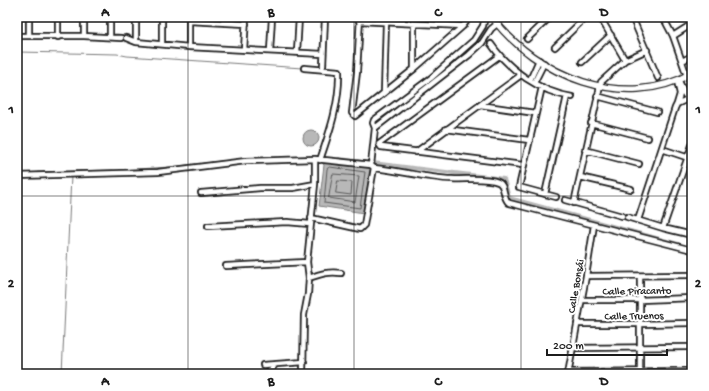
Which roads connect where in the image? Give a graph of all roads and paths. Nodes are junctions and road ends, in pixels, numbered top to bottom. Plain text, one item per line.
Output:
1 (29, 17) edge
2 (58, 17) edge
3 (84, 17) edge
4 (110, 17) edge
5 (136, 17) edge
6 (162, 17) edge
7 (246, 17) edge
8 (272, 17) edge
9 (299, 17) edge
10 (325, 17) edge
11 (466, 17) edge
12 (485, 17) edge
13 (492, 17) edge
14 (550, 17) edge
15 (586, 17) edge
16 (600, 17) edge
17 (632, 17) edge
18 (663, 17) edge
19 (189, 19) edge
20 (360, 19) edge
21 (386, 22) junction
22 (246, 24) junction
23 (414, 24) junction
24 (497, 24) junction
25 (692, 24) edge
26 (463, 26) junction
27 (611, 35) junction
28 (17, 36) edge
29 (29, 36) junction
30 (84, 36) junction
31 (673, 36) junction
32 (58, 37) junction
33 (110, 37) junction
34 (527, 39) dead end
35 (136, 42) junction
36 (162, 44) junction
37 (491, 44) dead end
38 (189, 47) junction
39 (555, 47) dead end
40 (244, 50) junction
41 (647, 50) junction
42 (270, 51) junction
43 (296, 52) junction
44 (323, 54) junction
45 (499, 56) junction
46 (692, 56) edge
47 (625, 60) junction
48 (682, 61) junction
49 (541, 62) junction
50 (582, 62) dead end
51 (323, 66) dead end
52 (304, 68) dead end
53 (414, 69) junction
54 (688, 74) edge
55 (521, 75) junction
56 (658, 78) dead end
57 (532, 81) junction
58 (679, 83) junction
59 (420, 86) junction
60 (599, 86) junction
61 (542, 87) junction
62 (423, 91) junction
63 (384, 93) junction
64 (596, 96) junction
65 (690, 98) edge
66 (677, 104) junction
67 (480, 105) junction
68 (657, 112) dead end
69 (535, 113) junction
70 (591, 123) junction
71 (375, 128) junction
72 (446, 129) junction
73 (648, 138) dead end
74 (529, 140) junction
75 (692, 145) edge
76 (662, 149) junction
77 (586, 150) junction
78 (416, 152) junction
79 (690, 158) edge
80 (317, 159) junction
81 (639, 164) dead end
82 (523, 165) junction
83 (373, 166) junction
84 (17, 176) edge
85 (580, 177) junction
86 (315, 184) junction
87 (631, 188) dead end
88 (201, 193) dead end
89 (545, 194) junction
90 (556, 197) dead end
91 (565, 200) dead end
92 (574, 203) junction
93 (311, 218) junction
94 (638, 220) junction
95 (310, 224) junction
96 (594, 225) junction
97 (208, 226) dead end
98 (663, 228) junction
99 (692, 234) edge
100 (692, 250) edge
101 (307, 262) junction
102 (226, 266) dead end
103 (341, 273) dead end
104 (692, 275) edge
105 (586, 276) junction
106 (640, 276) junction
107 (309, 278) junction
108 (692, 298) edge
109 (582, 300) junction
110 (640, 300) junction
111 (692, 323) edge
112 (577, 324) junction
113 (640, 324) junction
114 (692, 347) edge
115 (573, 348) junction
116 (640, 348) junction
117 (304, 362) junction
118 (275, 364) junction
119 (263, 365) dead end
120 (640, 371) junction
121 (692, 371) edge
122 (675, 372) edge
123 (568, 373) edge
124 (265, 374) edge
125 (303, 374) edge

1 - 29 street
2 - 32 street
3 - 30 street
4 - 33 street
5 - 35 street
6 - 36 street
7 - 22 street
8 - 42 street
9 - 43 street
10 - 44 street
11 - 26 street
12 - 59 street
13 - 24 street
14 - 34 street
15 - 39 street
16 - 27 street
17 - 41 street
18 - 31 street
19 - 22 street
19 - 38 street
20 - 21 street
20 - 63 street
21 - 23 street
21 - 63 street
22 - 40 street
23 - 26 street
23 - 53 street
24 - 49 street
24 - 62 street
25 - 31 street
26 - 53 street
27 - 47 street
27 - 50 street
28 - 29 street
29 - 32 street
30 - 32 street
30 - 33 street
31 - 48 street
33 - 35 street
35 - 36 street
36 - 38 street
37 - 45 street
38 - 40 street
40 - 42 street
41 - 47 street
41 - 56 street
42 - 43 street
43 - 44 street
44 - 51 street
45 - 55 street
45 - 78 street
46 - 48 street
47 - 60 street
48 - 54 street
49 - 57 street
49 - 60 street
52 - 80 street
53 - 63 street
54 - 58 street
55 - 57 street
55 - 67 street
57 - 61 street
58 - 60 street
58 - 65 street
58 - 66 street
59 - 62 street
59 - 71 street
60 - 64 street
61 - 69 street
61 - 89 street
62 - 71 street
64 - 68 street
64 - 70 street
65 - 66 street
66 - 76 street
67 - 69 street
67 - 72 street
69 - 74 street
70 - 73 street
70 - 77 street
71 - 83 street
72 - 74 street
72 - 78 street
74 - 82 street
75 - 79 street
76 - 79 street
76 - 94 street
77 - 81 street
77 - 85 street
78 - 82 street
79 - 98 street
80 - 83 street
80 - 84 street
80 - 86 street
82 - 89 street
83 - 93 street
83 - 96 street
85 - 87 street
85 - 92 street
86 - 88 street
86 - 93 street
89 - 90 street
91 - 92 street
92 - 94 street
93 - 95 street
94 - 98 street
95 - 97 street
95 - 101 street
96 - 100 street
96 - 105 street, Calle Bonsái
98 - 99 street
101 - 102 street
101 - 107 street
103 - 107 street
104 - 106 street
105 - 106 street
105 - 109 street, Calle Bonsái
106 - 110 street
107 - 117 street
108 - 110 street, Calle Piracanto
109 - 110 street, Calle Piracanto
109 - 112 street, Calle Bonsái
110 - 113 street
111 - 113 street, Calle Truenos
112 - 113 street, Calle Truenos
112 - 115 street, Calle Bonsái
113 - 116 street
114 - 116 street
115 - 116 street
115 - 123 street, Calle Bonsái
116 - 120 street
117 - 118 street
117 - 125 street
118 - 119 street
118 - 124 street
120 - 122 street
120 - 123 street
121 - 122 street

